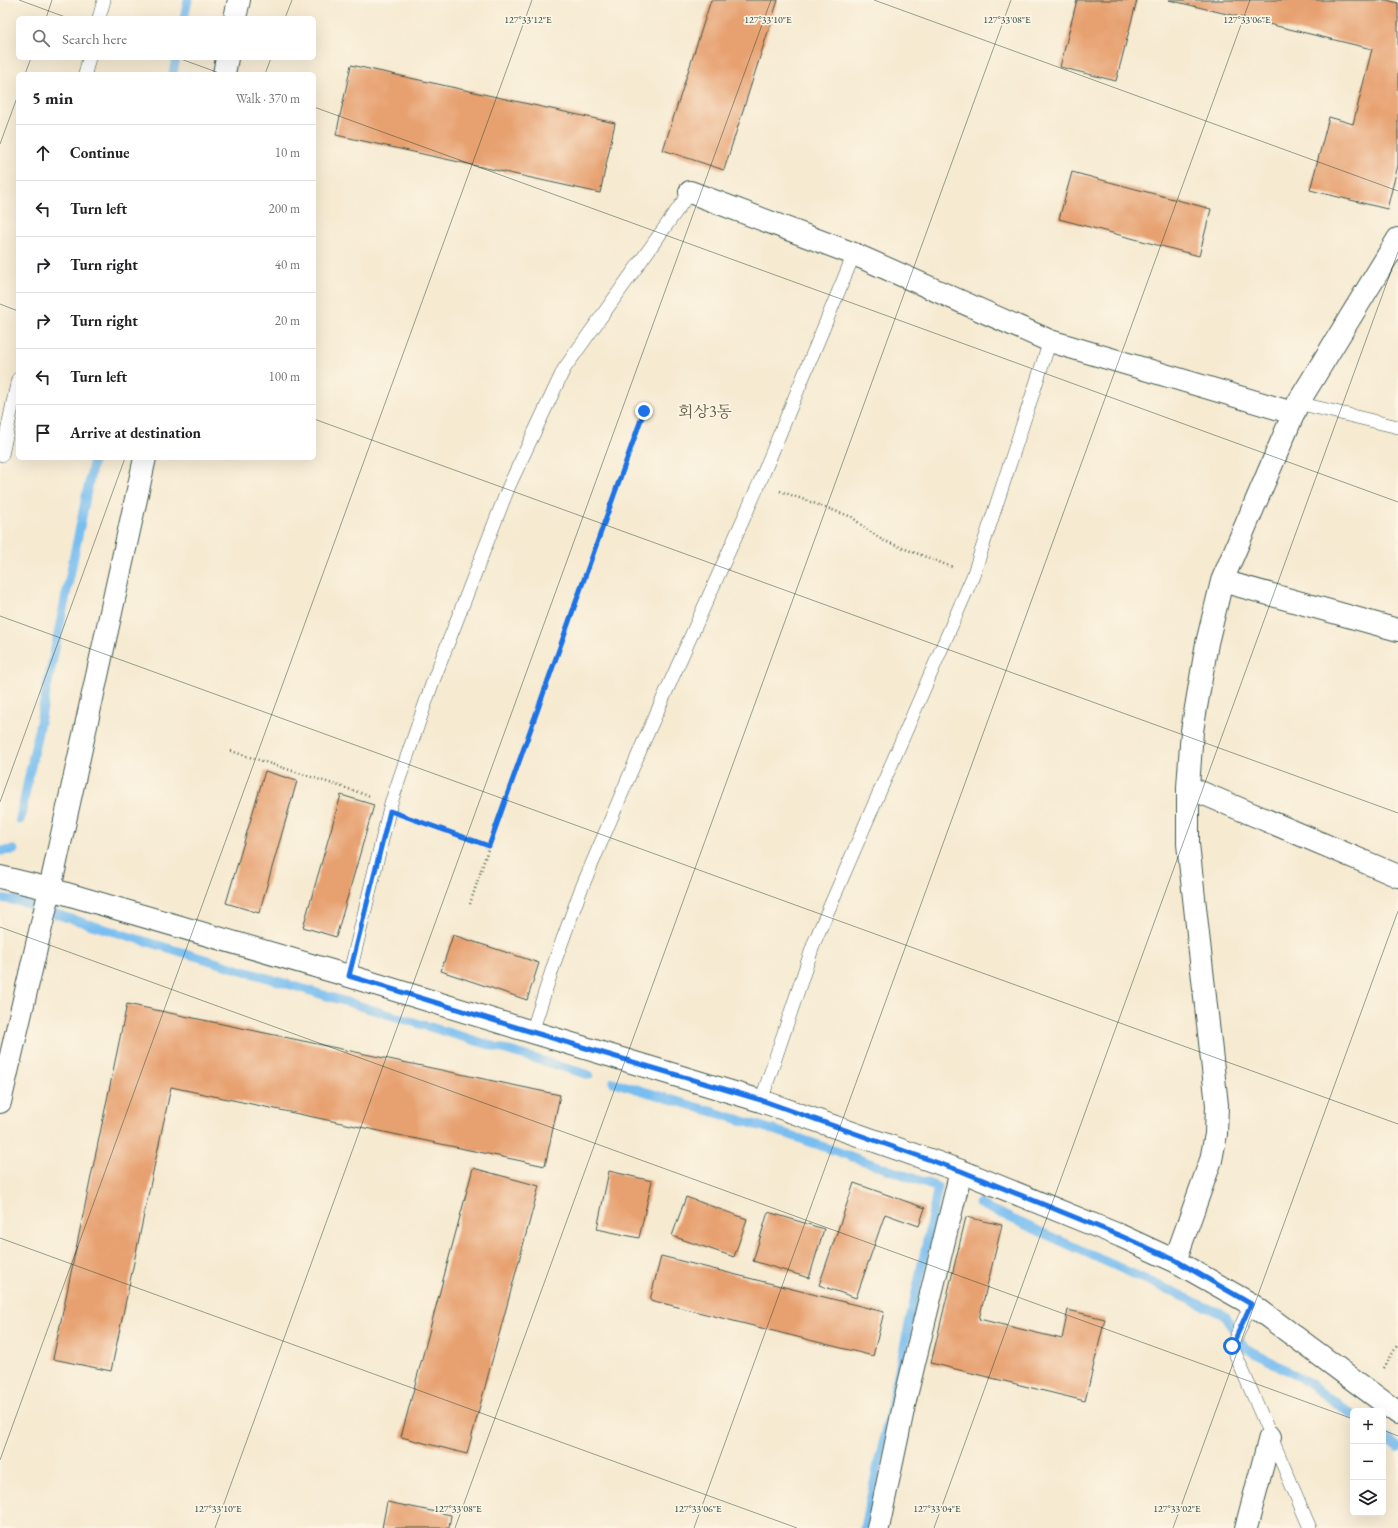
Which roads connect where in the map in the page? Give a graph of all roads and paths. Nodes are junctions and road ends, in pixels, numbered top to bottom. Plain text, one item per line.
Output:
1 (104, 0) edge
2 (239, 0) edge
3 (100, 16) edge
4 (235, 16) edge
5 (90, 60) edge
6 (227, 60) edge
7 (86, 72) edge
8 (224, 72) edge
9 (690, 192) joint
10 (1398, 239) edge
11 (854, 254) junction
12 (1050, 341) junction
13 (16, 388) edge
14 (1296, 408) junction
15 (644, 411) dead end
16 (1398, 427) edge
17 (2, 455) dead end
18 (145, 460) edge
19 (759, 484) junction
20 (973, 576) junction
21 (1222, 581) junction
22 (1398, 630) edge
23 (230, 750) dead end
24 (1188, 787) junction
25 (390, 807) junction
26 (489, 846) junction
27 (1398, 876) edge
28 (0, 877) edge
29 (50, 889) junction
30 (470, 904) dead end
31 (349, 976) junction
32 (532, 1032) junction
33 (761, 1100) junction
34 (0, 1102) edge
35 (961, 1171) junction
36 (1175, 1260) junction
37 (1251, 1304) junction
38 (1398, 1413) edge
39 (1270, 1437) junction
40 (878, 1528) edge
41 (1246, 1528) edge
42 (1310, 1528) edge

1 - 3 lane
2 - 4 street
5 - 7 lane
6 - 8 street
9 - 11 street
9 - 25 lane
10 - 14 street
11 - 12 street
11 - 19 lane
12 - 14 street
12 - 20 lane
13 - 17 lane
14 - 16 lane
14 - 21 street
15 - 26 path
18 - 29 street
19 - 20 path
19 - 32 lane
20 - 33 lane
21 - 22 street
21 - 24 street
23 - 25 path
24 - 27 street
24 - 36 street
25 - 26 path
25 - 31 lane
26 - 30 path
28 - 29 street
29 - 31 street
29 - 34 street
31 - 32 street
32 - 33 street
33 - 35 street
35 - 36 street
35 - 40 street
36 - 37 street
37 - 38 street
37 - 39 lane
39 - 41 street
39 - 42 lane

